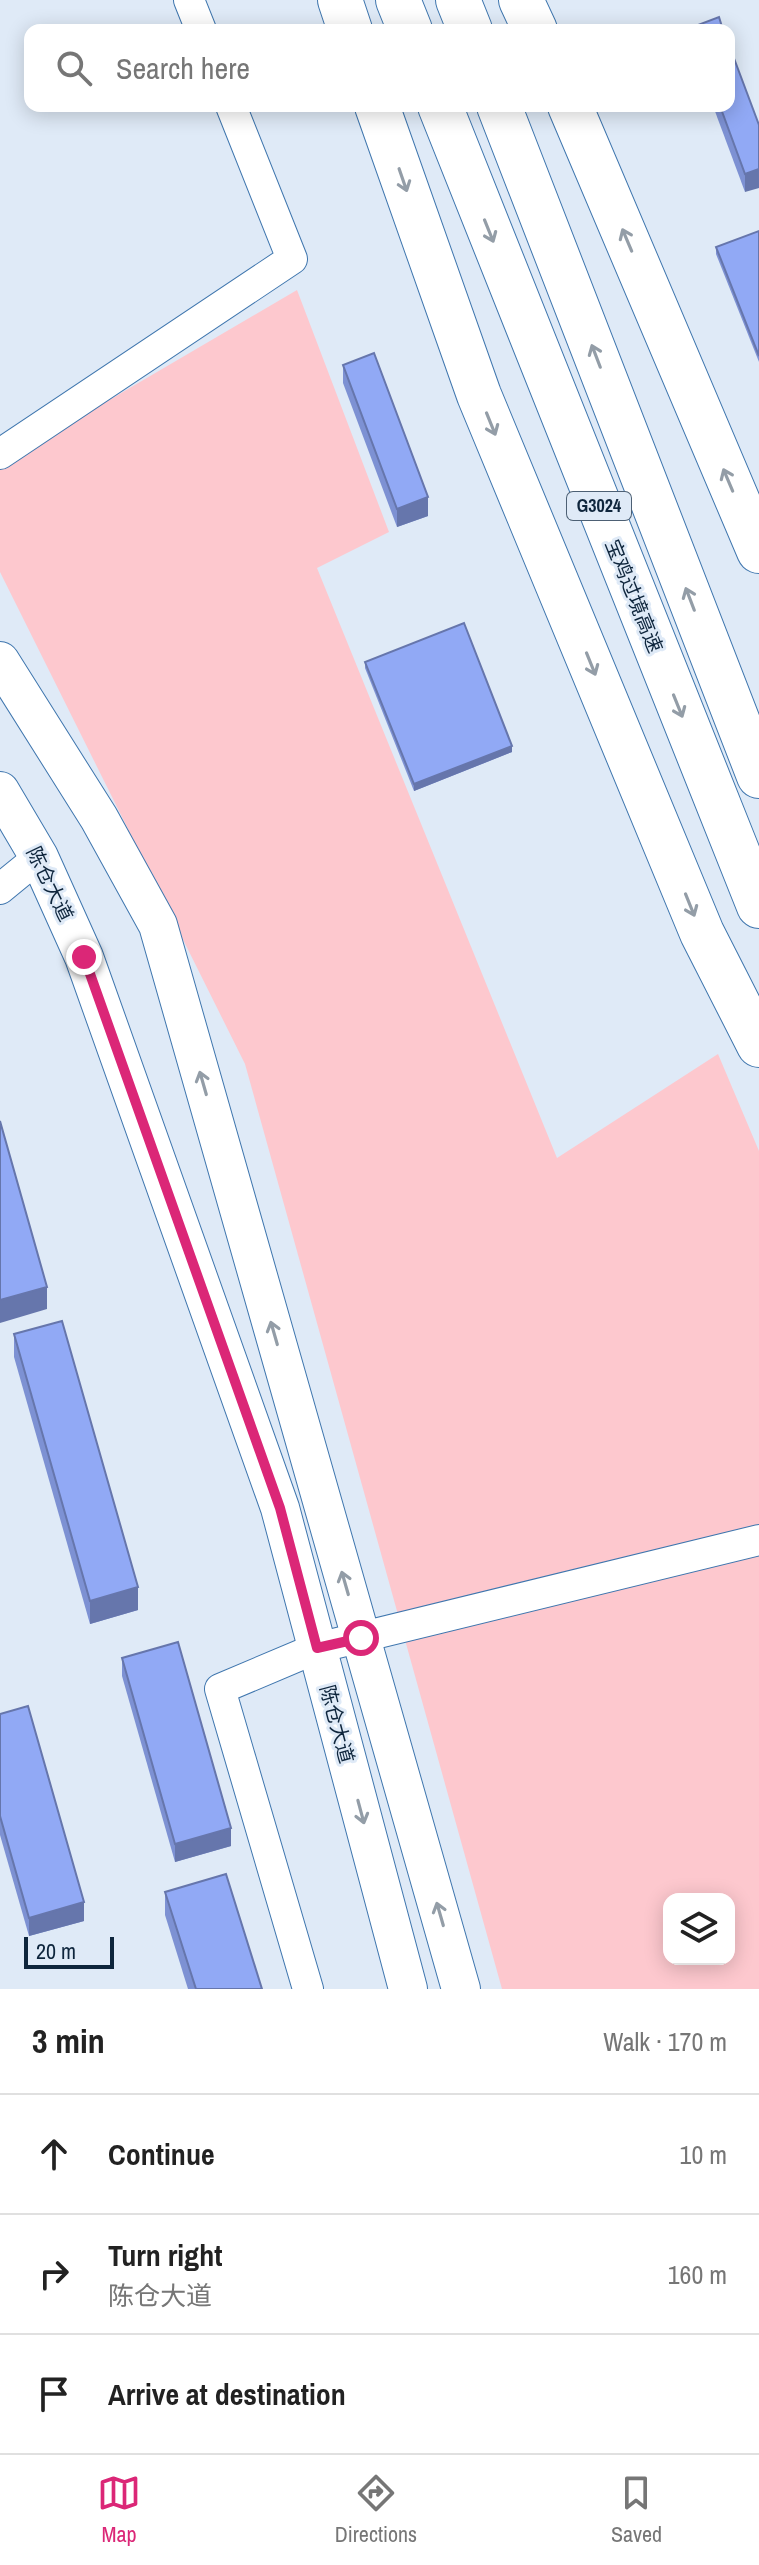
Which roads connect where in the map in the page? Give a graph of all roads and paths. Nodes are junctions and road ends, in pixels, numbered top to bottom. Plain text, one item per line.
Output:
1 (189, 0) edge
2 (340, 0) edge
3 (398, 0) edge
4 (458, 0) edge
5 (521, 0) edge
6 (199, 24) edge
7 (348, 24) edge
8 (408, 24) edge
9 (468, 24) edge
10 (532, 24) edge
11 (233, 112) edge
12 (379, 112) edge
13 (442, 112) edge
14 (501, 112) edge
15 (573, 112) edge
16 (0, 454) edge
17 (759, 551) edge
18 (0, 661) edge
19 (759, 776) edge
20 (0, 791) edge
21 (39, 857) junction
22 (0, 889) edge
23 (759, 906) edge
24 (759, 1045) edge
25 (759, 1540) edge
26 (361, 1638) junction
27 (317, 1648) junction
28 (308, 1989) edge
29 (408, 1989) edge
30 (461, 1989) edge

1 - 6 street
2 - 7 highway
3 - 8 highway
4 - 9 highway
5 - 10 highway
11 - 16 street
12 -> 24 highway
13 -> 23 highway, 宝鸡过境高速 / G3024
19 -> 14 highway, G3024
17 -> 15 highway
26 -> 18 main road
20 - 21 main road, 陈仓大道
21 - 22 street
21 - 27 main road, 陈仓大道
25 - 26 street
26 - 27 street
30 -> 26 main road
27 - 28 street
27 -> 29 main road, 陈仓大道

